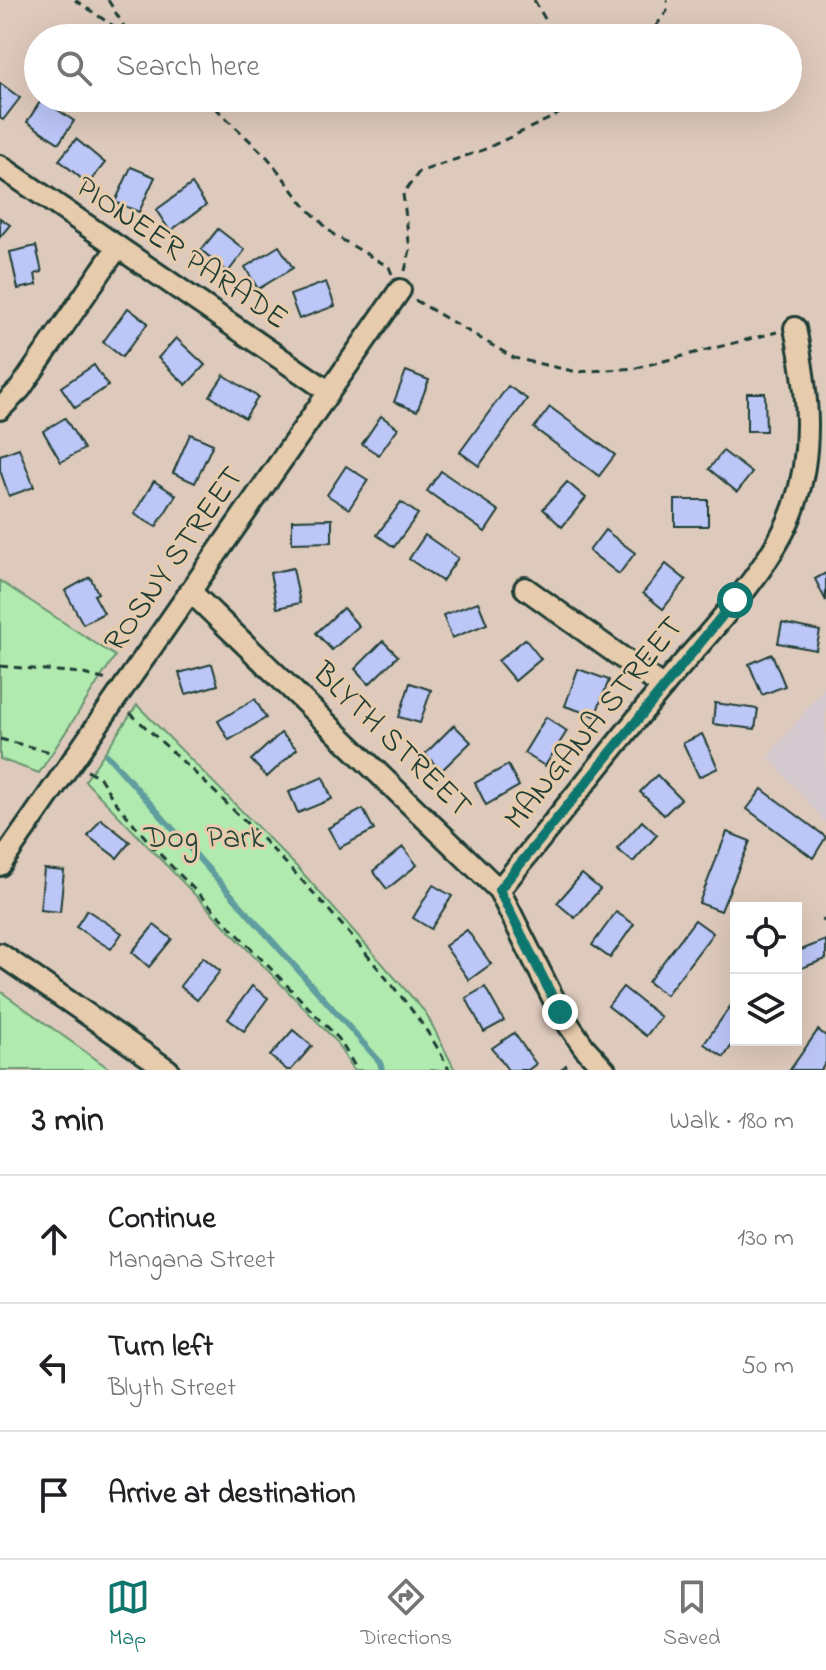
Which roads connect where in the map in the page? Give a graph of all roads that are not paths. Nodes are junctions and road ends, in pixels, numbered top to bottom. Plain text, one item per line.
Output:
1 (0, 166) edge
2 (117, 248) junction
3 (400, 290) road end
4 (795, 328) road end
5 (328, 391) junction
6 (0, 409) edge
7 (525, 588) dead end
8 (191, 592) junction
9 (663, 687) junction
10 (0, 865) edge
11 (499, 890) junction
12 (0, 954) edge
13 (168, 1070) edge
14 (605, 1070) edge

1 - 2 street, PIONEER PARADE
2 - 5 street, PIONEER PARADE
2 - 6 street
3 - 5 street, ROSNY STREET
4 - 9 street, MANGANA STREET
5 - 8 street, ROSNY STREET
7 - 9 street
8 - 10 street, ROSNY STREET
8 - 11 street, BLYTH STREET
9 - 11 street, MANGANA STREET
11 - 14 street, BLYTH STREET
12 - 13 street

